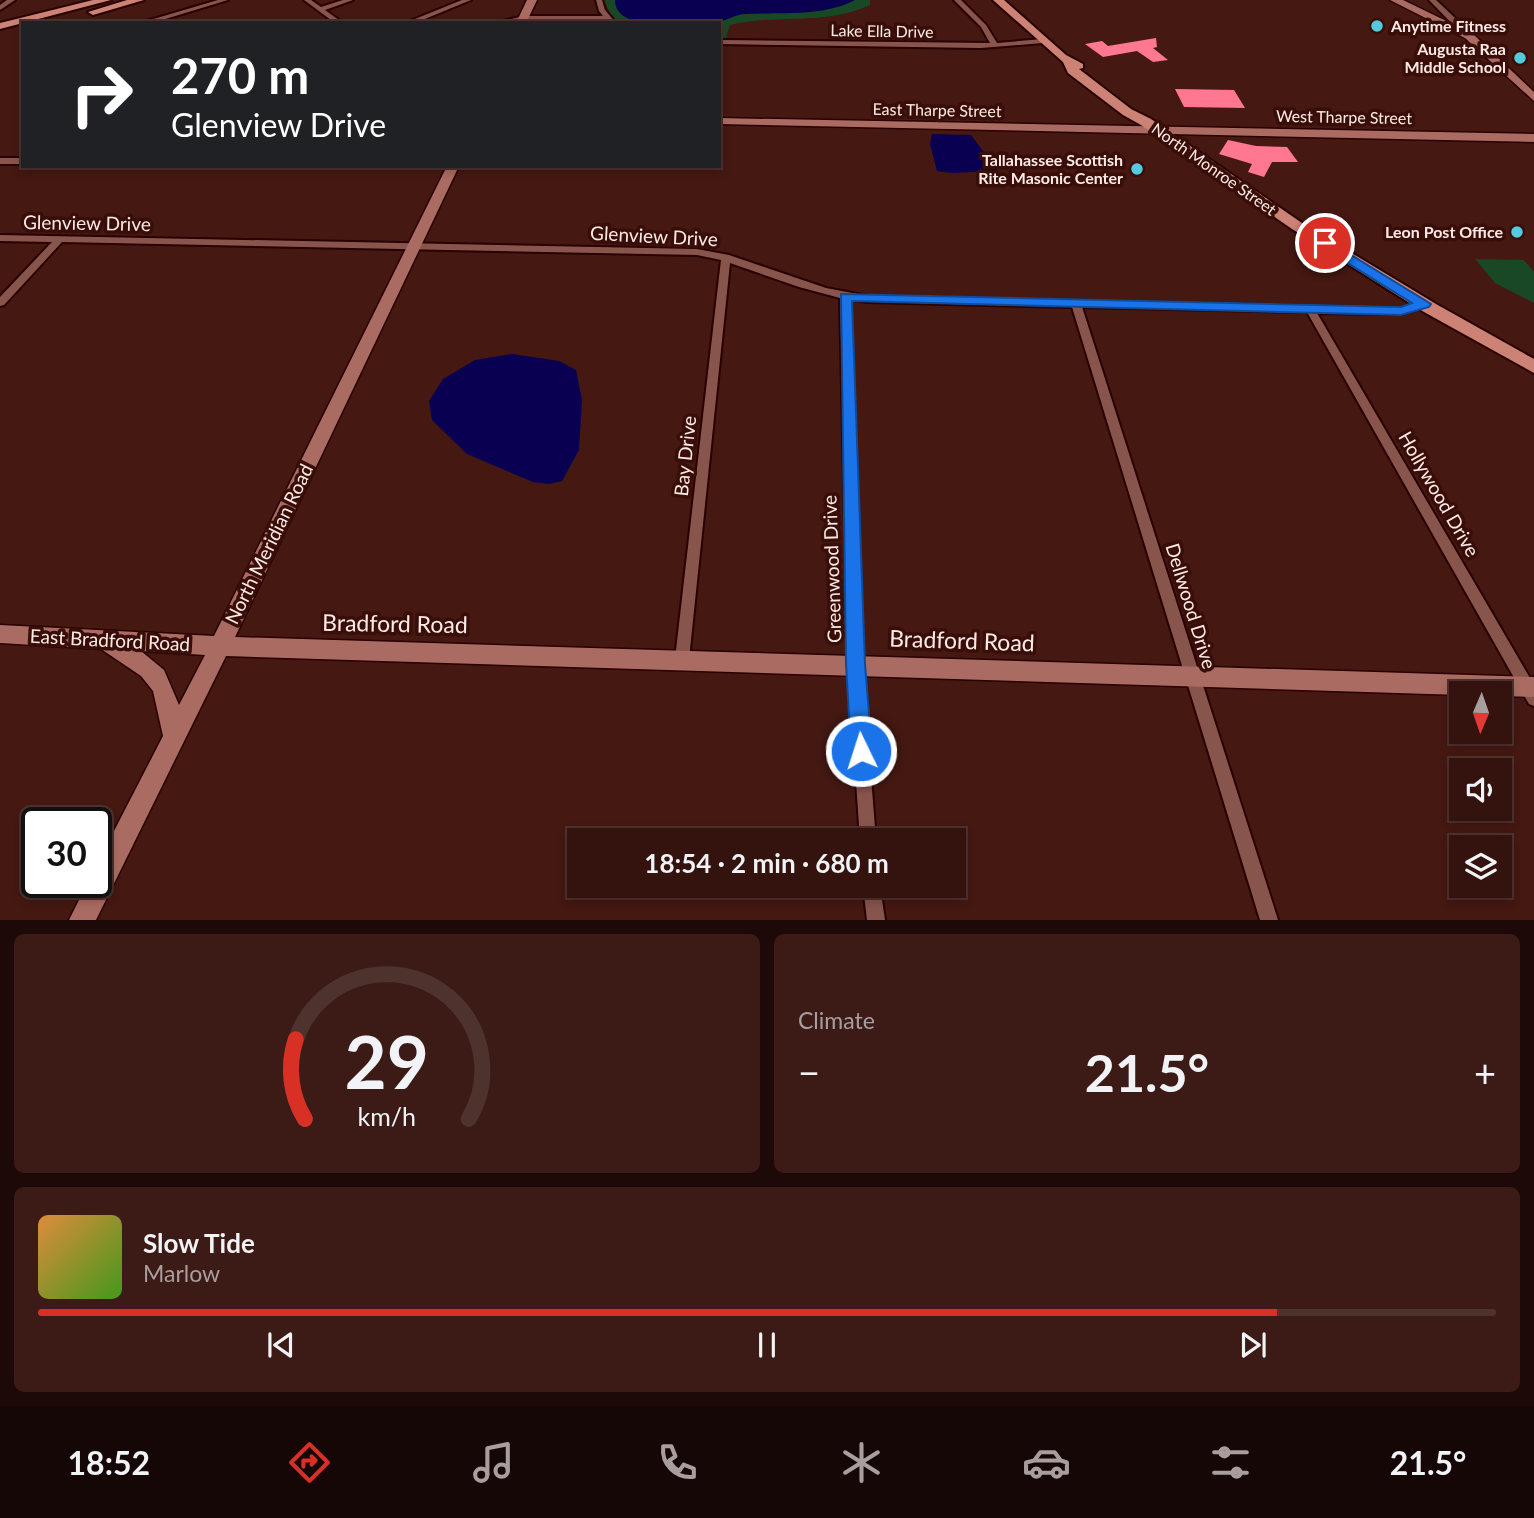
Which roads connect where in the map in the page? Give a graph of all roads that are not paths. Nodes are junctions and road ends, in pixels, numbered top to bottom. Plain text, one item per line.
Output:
1 (12, 0) edge
2 (106, 0) edge
3 (139, 0) edge
4 (225, 0) edge
5 (307, 0) edge
6 (350, 0) edge
7 (468, 0) edge
8 (533, 0) edge
9 (599, 0) edge
10 (957, 0) edge
11 (998, 0) edge
12 (1395, 0) edge
13 (1432, 0) edge
14 (89, 6) edge
15 (0, 8) edge
16 (320, 9) junction
17 (523, 20) edge
18 (610, 20) edge
19 (21, 21) edge
20 (22, 21) edge
21 (53, 21) edge
22 (153, 21) edge
23 (337, 21) edge
24 (413, 21) edge
25 (502, 21) edge
26 (1445, 24) junction
27 (0, 26) edge
28 (21, 29) edge
29 (0, 34) edge
30 (1469, 36) junction
31 (1044, 41) junction
32 (721, 42) edge
33 (995, 45) junction
34 (1508, 74) junction
35 (1534, 98) edge
36 (721, 121) edge
37 (1150, 125) junction
38 (1534, 138) edge
39 (0, 161) edge
40 (21, 161) edge
41 (452, 168) edge
42 (0, 238) edge
43 (60, 240) junction
44 (413, 246) junction
45 (726, 257) junction
46 (845, 297) junction
47 (0, 303) edge
48 (1076, 304) junction
49 (1424, 304) junction
50 (1310, 309) junction
51 (1534, 367) edge
52 (0, 634) edge
53 (103, 639) junction
54 (219, 646) junction
55 (682, 659) junction
56 (855, 664) junction
57 (1192, 676) junction
58 (1532, 691) edge
59 (174, 736) junction
60 (867, 828) edge
61 (873, 898) edge
62 (82, 919) edge
63 (876, 919) edge
64 (1269, 919) edge

1 - 15 street
2 - 14 main road
3 - 14 main road
4 - 22 street
5 - 16 street
6 - 16 street
7 - 24 street
8 - 17 main road
9 - 18 street
10 - 33 street
11 - 31 main road, North Monroe Street
12 - 26 main road
13 - 30 street
14 - 20 main road
14 - 21 main road
16 - 23 street
17 - 18 street
17 - 25 street
19 - 27 main road
26 - 30 main road
26 - 34 main road
28 - 29 main road
30 - 34 main road
31 - 33 street, Lake Ella Drive
31 - 37 main road, North Monroe Street
32 - 33 street, Lake Ella Drive
34 - 35 main road
36 - 37 main road, East Tharpe Street
37 - 38 main road, West Tharpe Street
37 - 49 main road, North Monroe Street
39 - 40 street
41 - 44 main road, North Meridian Road
42 - 43 street, Glenview Drive
43 - 44 street, Glenview Drive
43 - 47 street
44 - 45 street, Glenview Drive
44 - 54 main road, North Meridian Road
45 - 46 street, Glenview Drive
45 - 55 street, Bay Drive
46 - 48 street, Glenview Drive
46 - 56 street, Greenwood Drive
48 - 50 street, Glenview Drive
48 - 57 street, Dellwood Drive
49 - 50 street, Glenview Drive
49 - 51 main road, North Monroe Street
50 - 58 street, Hollywood Drive
52 - 53 main road, East Bradford Road
53 - 54 main road, East Bradford Road
53 - 59 main road
54 - 55 main road, Bradford Road
54 - 59 main road, North Meridian Road
55 - 56 main road, Bradford Road
56 - 57 main road, Bradford Road
56 - 60 street, Greenwood Drive
57 - 58 main road, Bradford Road
57 - 64 street, Dellwood Drive
59 - 62 main road, North Meridian Road
61 - 63 street

